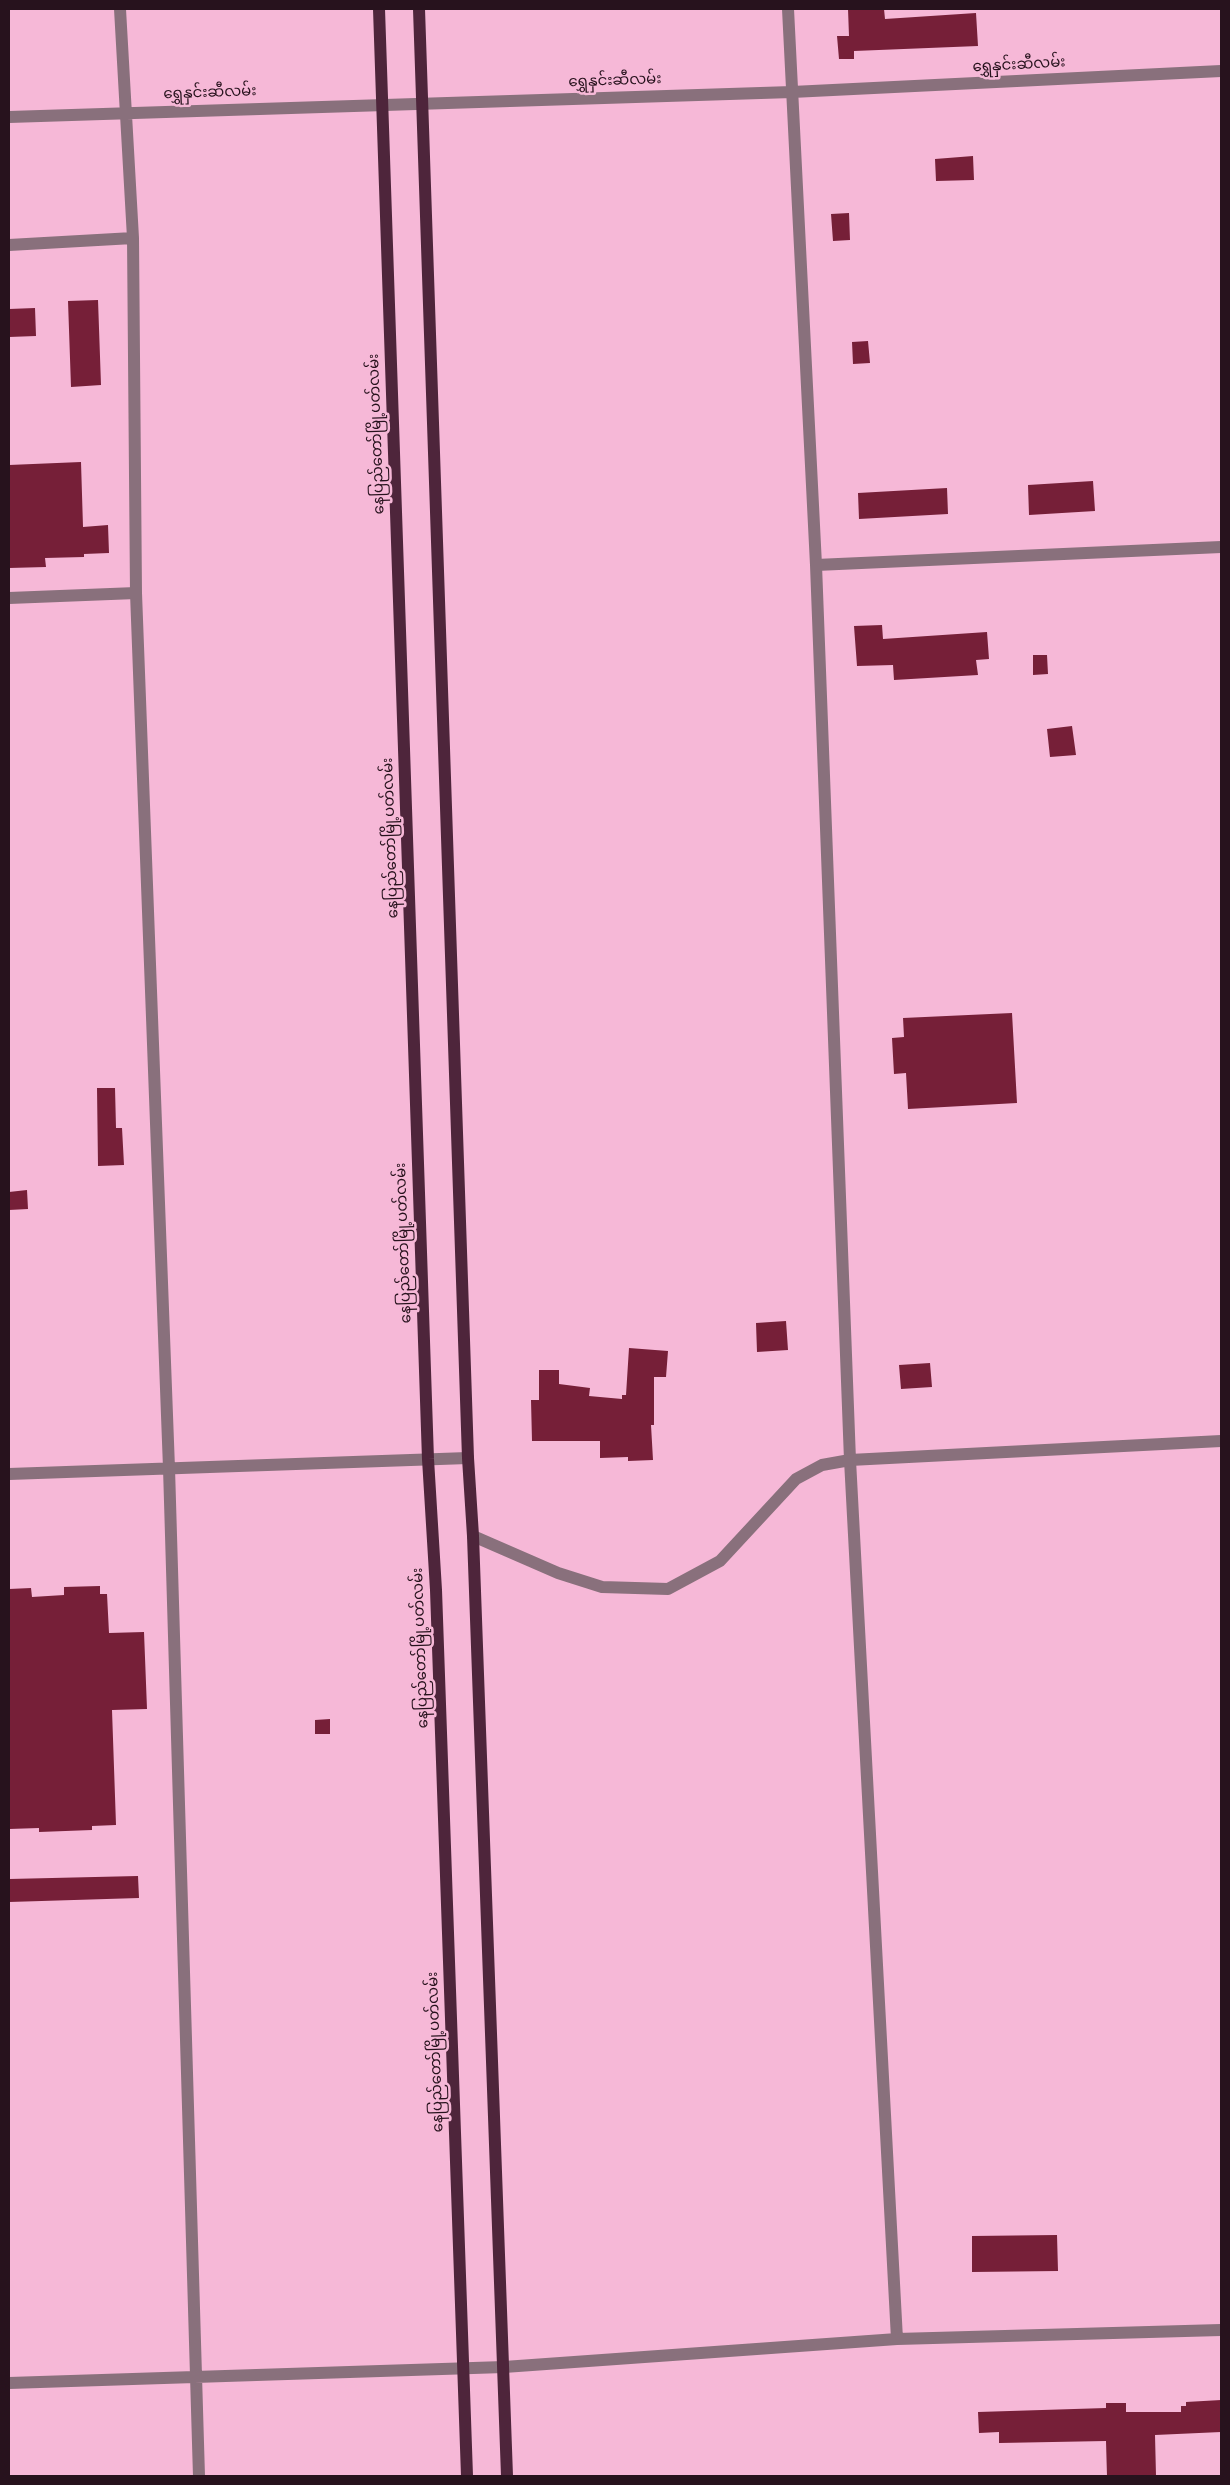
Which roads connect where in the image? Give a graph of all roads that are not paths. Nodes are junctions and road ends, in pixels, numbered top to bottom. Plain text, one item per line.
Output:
1 (120, 9) edge
2 (379, 9) edge
3 (419, 9) edge
4 (788, 9) edge
5 (1221, 71) edge
6 (792, 92) junction
7 (423, 103) junction
8 (382, 104) junction
9 (124, 112) junction
10 (9, 117) edge
11 (132, 238) junction
12 (9, 244) edge
13 (1221, 547) edge
14 (816, 565) junction
15 (136, 593) junction
16 (9, 598) edge
17 (1221, 1441) edge
18 (468, 1458) junction
19 (428, 1459) junction
20 (850, 1460) junction
21 (169, 1468) junction
22 (9, 1474) edge
23 (473, 1536) junction
24 (1221, 2330) edge
25 (897, 2339) junction
26 (463, 2367) junction
27 (504, 2367) junction
28 (197, 2377) junction
29 (9, 2383) edge
30 (199, 2476) edge
31 (467, 2476) edge
32 (507, 2476) edge

1 - 9 street
2 - 8 main road, နေပြည်တော်မြို့ပတ်လမ်း
3 - 7 main road
4 - 6 street
5 - 6 street, ရွှေနှင်းဆီလမ်း
6 - 7 street, ရွှေနှင်းဆီလမ်း
6 - 14 street
7 - 8 street, ရွှေနှင်းဆီလမ်း
7 - 18 main road
8 - 9 street, ရွှေနှင်းဆီလမ်း
8 - 19 main road, နေပြည်တော်မြို့ပတ်လမ်း
9 - 10 street, ရွှေနှင်းဆီလမ်း
9 - 11 street
11 - 12 street
11 - 15 street
13 - 14 street
14 - 20 street
15 - 16 street
15 - 21 street
17 - 20 street
18 - 19 street
18 - 23 main road
19 - 21 street
19 - 26 main road, နေပြည်တော်မြို့ပတ်လမ်း
20 - 23 street
20 - 25 street
21 - 22 street
21 - 28 street
23 - 27 main road
24 - 25 street
25 - 27 street
26 - 27 street
26 - 28 street
26 - 31 main road, နေပြည်တော်မြို့ပတ်လမ်း
27 - 32 main road
28 - 29 street
28 - 30 street

